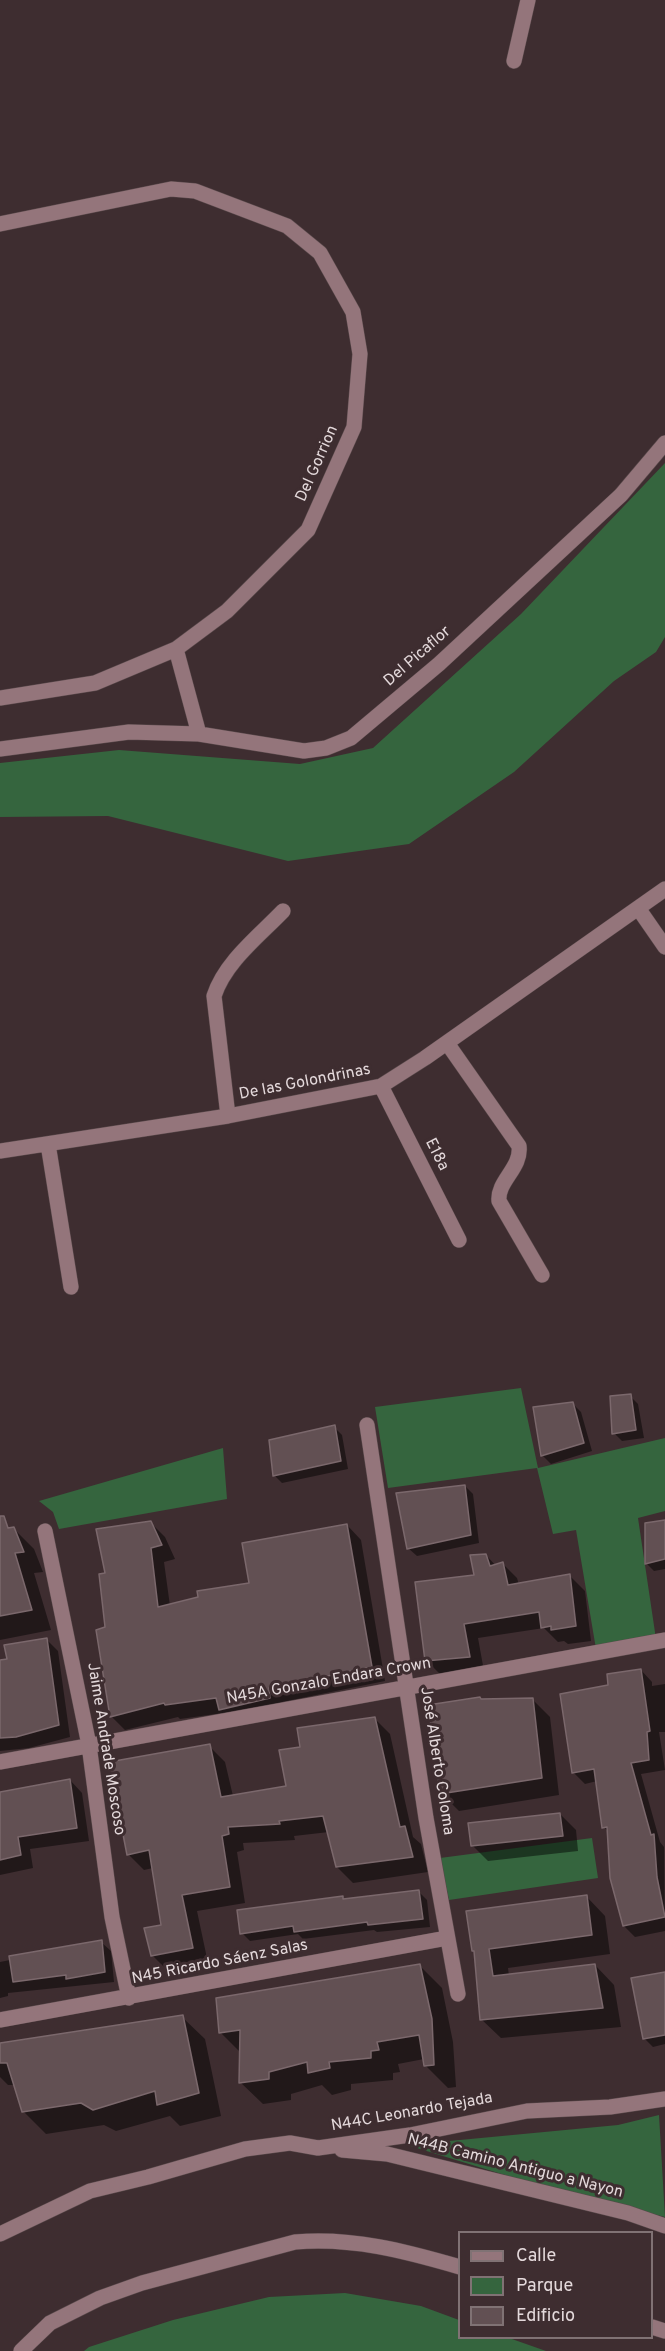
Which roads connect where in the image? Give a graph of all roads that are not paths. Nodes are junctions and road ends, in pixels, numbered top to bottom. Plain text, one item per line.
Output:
1 (528, 0) edge
2 (514, 61) dead end
3 (0, 224) edge
4 (665, 443) edge
5 (176, 649) junction
6 (0, 698) edge
7 (199, 734) junction
8 (0, 749) edge
9 (665, 889) edge
10 (639, 908) junction
11 (283, 911) dead end
12 (665, 947) edge
13 (447, 1043) junction
14 (381, 1086) junction
15 (228, 1116) junction
16 (48, 1144) junction
17 (0, 1151) edge
18 (459, 1240) dead end
19 (542, 1275) dead end
20 (71, 1287) dead end
21 (367, 1425) dead end
22 (45, 1531) dead end
23 (665, 1640) edge
24 (406, 1686) junction
25 (89, 1745) junction
26 (0, 1762) edge
27 (447, 1938) junction
28 (458, 1994) dead end
29 (129, 1998) junction
30 (0, 2020) edge
31 (665, 2099) edge
32 (318, 2148) junction
33 (665, 2226) edge
34 (0, 2234) edge
35 (458, 2267) edge
36 (21, 2351) edge

1 - 2 street
3 - 5 street, Del Gorrion
4 - 7 street, Del Picaflor
5 - 6 street, Del Gorrion
5 - 7 street
7 - 8 street, Del Picaflor
9 - 10 street, De las Golondrinas
10 - 12 street
10 - 13 street, De las Golondrinas
11 - 15 street
13 - 14 street, De las Golondrinas
13 - 19 street
14 - 15 street, De las Golondrinas
14 - 18 street, E18a
15 - 16 street, De las Golondrinas
16 - 17 street, De las Golondrinas
16 - 20 street
21 - 24 street, José Alberto Coloma
22 - 25 street, Jaime Andrade Moscoso
23 - 24 street, N45A Gonzalo Endara Crown
24 - 25 street, N45A Gonzalo Endara Crown
24 - 27 street, José Alberto Coloma
25 - 26 street, N45A Gonzalo Endara Crown
25 - 29 street, Jaime Andrade Moscoso
27 - 28 street, José Alberto Coloma
27 - 29 street, N45 Ricardo Sáenz Salas
29 - 30 street, N45 Ricardo Sáenz Salas
31 - 32 street, N44C Leonardo Tejada
32 - 33 street, N44B Camino Antiguo a Nayon
32 - 34 street, N44C Leonardo Tejada
35 - 36 street

